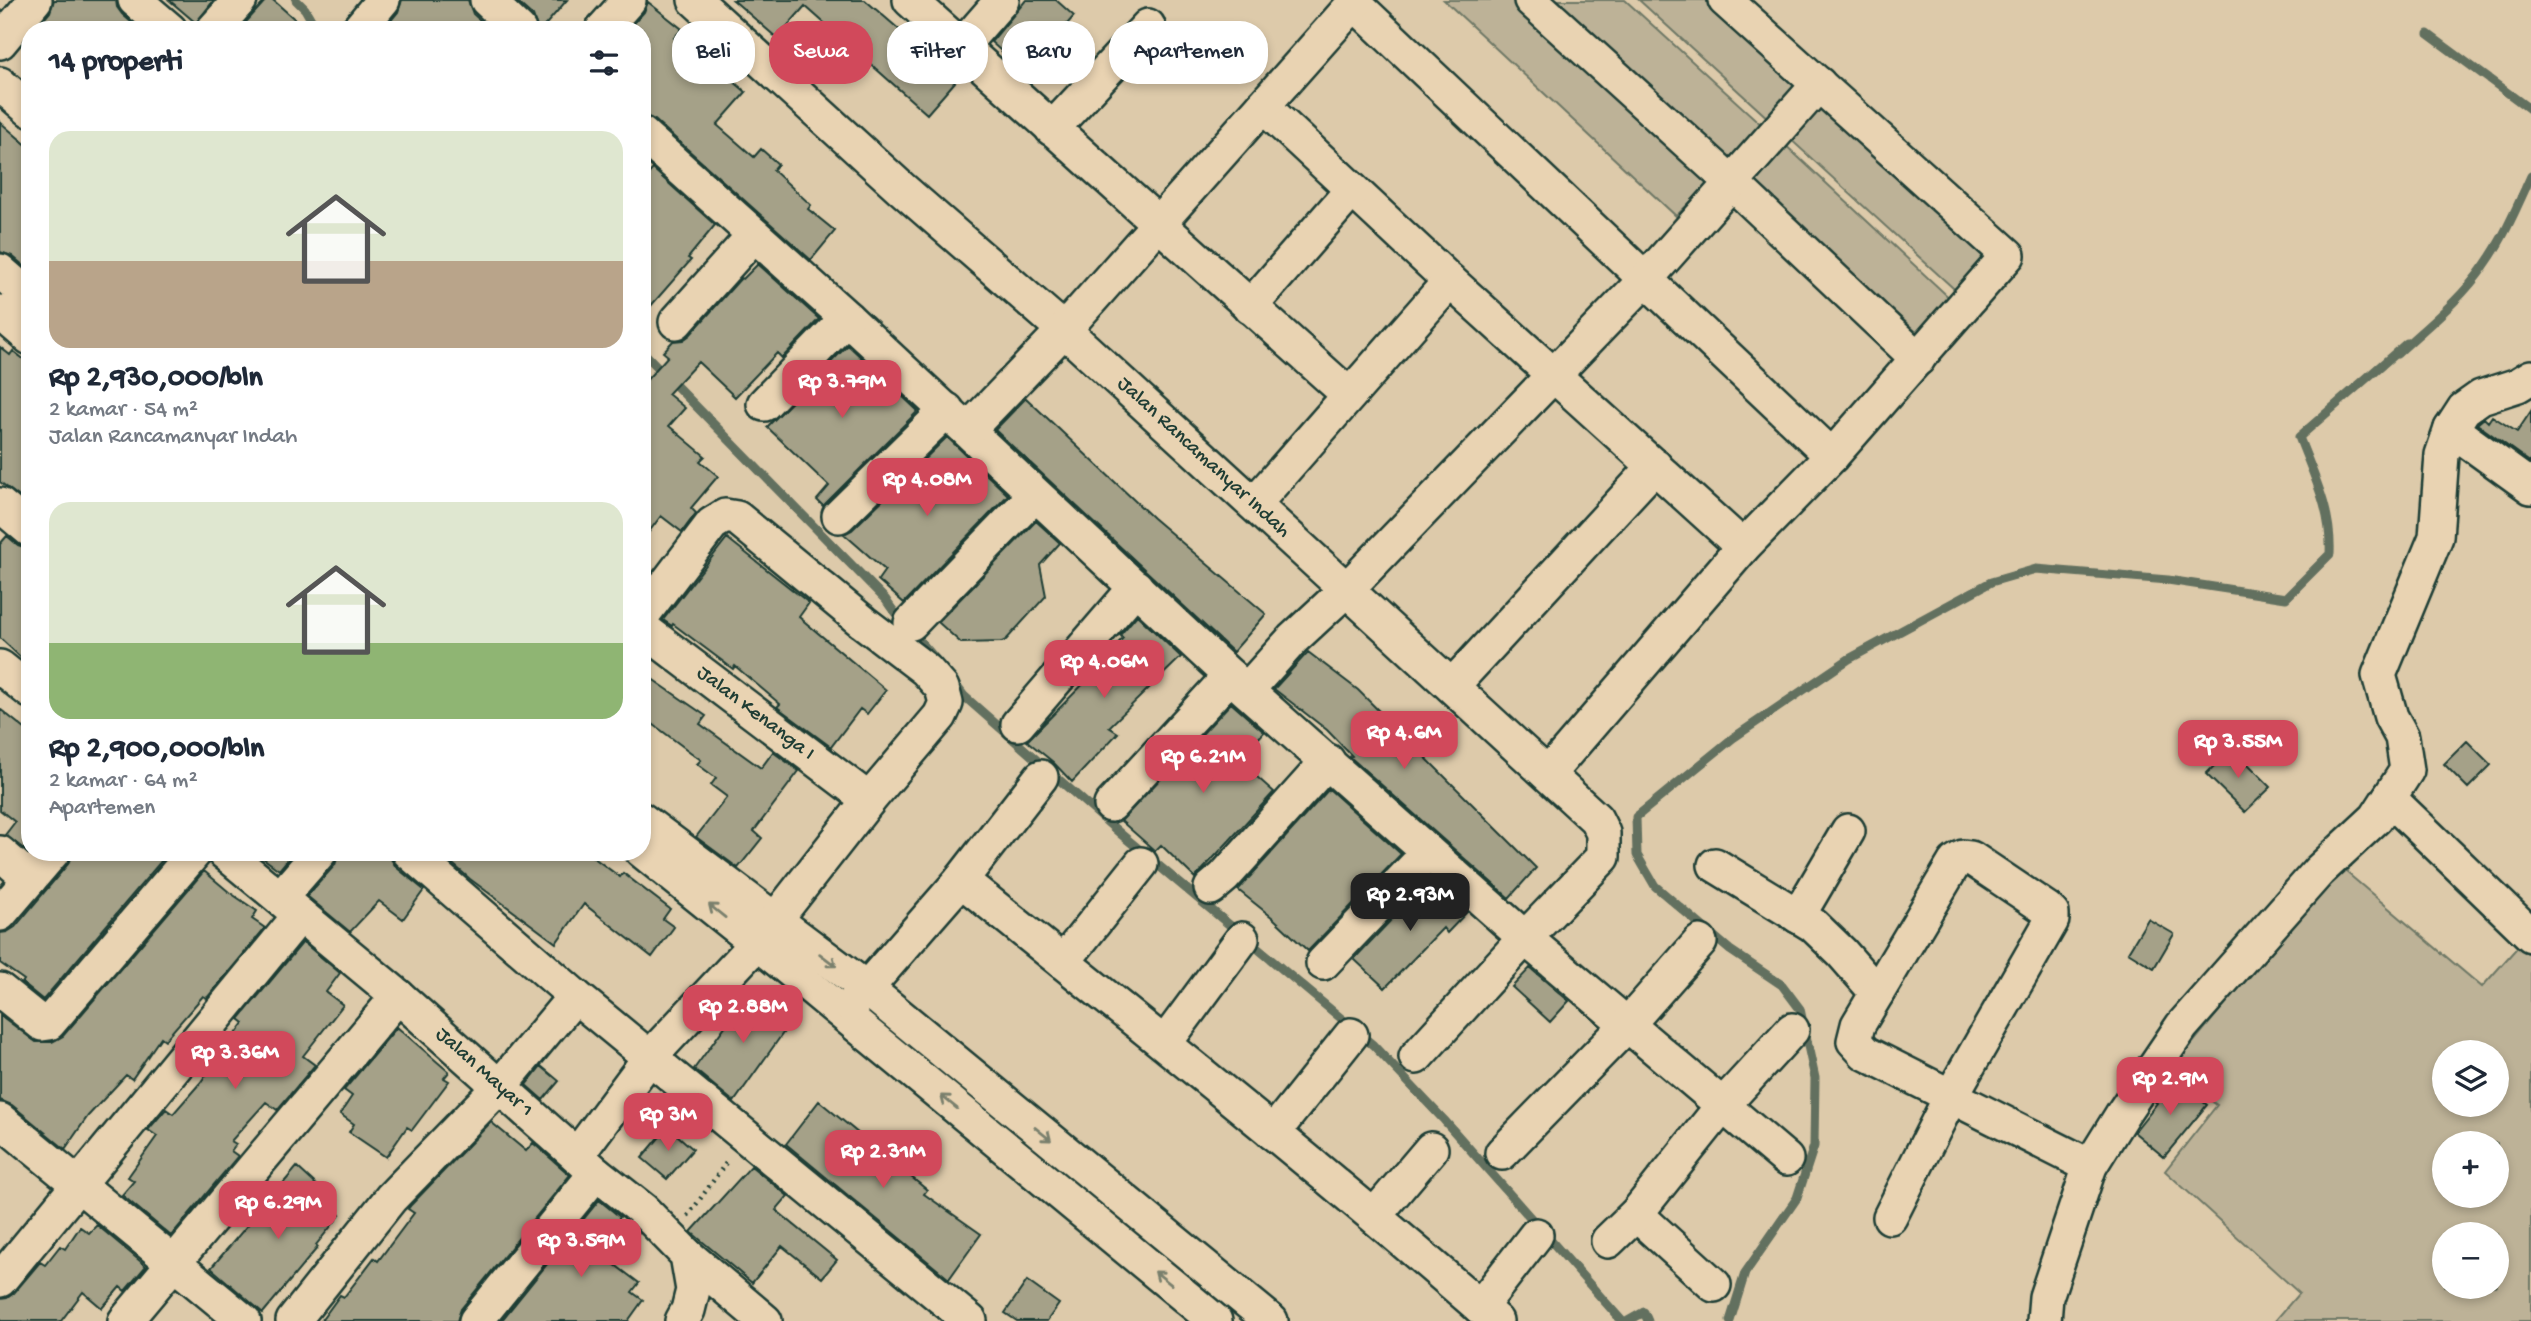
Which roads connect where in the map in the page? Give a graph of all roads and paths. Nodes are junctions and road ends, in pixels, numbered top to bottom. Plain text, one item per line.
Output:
1 (35, 0) edge
2 (135, 0) edge
3 (240, 0) edge
4 (383, 0) edge
5 (487, 0) edge
6 (629, 0) edge
7 (695, 0) edge
8 (910, 0) edge
9 (1002, 0) edge
10 (1531, 0) edge
11 (1725, 0) edge
12 (1356, 1) edge
13 (160, 21) edge
14 (221, 21) edge
15 (366, 21) edge
16 (509, 21) edge
17 (610, 21) edge
18 (933, 21) edge
19 (984, 21) edge
20 (0, 42) edge
21 (1109, 68) edge
22 (988, 71) edge
23 (1819, 84) junction
24 (0, 85) edge
25 (21, 102) edge
26 (1263, 106) junction
27 (1052, 129) junction
28 (651, 146) edge
29 (1731, 181) junction
30 (1352, 190) junction
31 (1157, 225) junction
32 (754, 235) junction
33 (0, 271) edge
34 (1647, 278) junction
35 (1450, 281) junction
36 (21, 289) edge
37 (1250, 307) junction
38 (0, 312) edge
39 (847, 317) junction
40 (676, 322) dead end
41 (21, 330) edge
42 (1064, 330) junction
43 (1918, 359) junction
44 (1555, 375) junction
45 (2531, 377) edge
46 (1349, 395) junction
47 (764, 404) dead end
48 (958, 420) junction
49 (2451, 429) junction
50 (1832, 456) junction
51 (1655, 466) junction
52 (2531, 487) edge
53 (1035, 495) junction
54 (1254, 504) junction
55 (0, 505) edge
56 (839, 516) dead end
57 (21, 522) edge
58 (1743, 547) junction
59 (1136, 587) junction
60 (1347, 589) junction
61 (651, 604) edge
62 (911, 622) dead end
63 (651, 635) edge
64 (0, 667) edge
65 (1239, 683) junction
66 (21, 684) edge
67 (1452, 686) junction
68 (1018, 724) dead end
69 (1328, 761) junction
70 (1548, 775) junction
71 (1041, 777) dead end
72 (2389, 798) junction
73 (869, 800) junction
74 (1111, 805) dead end
75 (651, 828) edge
76 (1848, 831) dead end
77 (0, 853) edge
78 (1428, 853) junction
79 (651, 857) edge
80 (45, 861) edge
81 (187, 861) edge
82 (235, 861) edge
83 (315, 861) edge
84 (419, 861) edge
85 (1141, 864) dead end
86 (1715, 864) dead end
87 (30, 879) junction
88 (961, 880) junction
89 (1211, 888) dead end
90 (290, 906) junction
91 (0, 914) edge
92 (1798, 916) junction
93 (765, 931) junction
94 (2531, 935) edge
95 (1525, 938) junction
96 (1242, 939) dead end
97 (1700, 942) dead end
98 (1063, 962) junction
99 (1323, 962) dead end
100 (866, 988) junction
101 (0, 990) edge
102 (1877, 993) junction
103 (398, 996) junction
104 (575, 996) junction
105 (843, 1016) junction
106 (1627, 1025) junction
107 (1792, 1030) dead end
108 (1351, 1035) dead end
109 (1165, 1043) junction
110 (1416, 1057) dead end
111 (650, 1058) junction
112 (500, 1086) junction
113 (1951, 1096) junction
114 (1723, 1105) junction
115 (0, 1120) edge
116 (1273, 1133) junction
117 (745, 1136) junction
118 (1431, 1149) dead end
119 (1502, 1153) dead end
120 (1786, 1159) dead end
121 (586, 1164) junction
122 (2090, 1166) junction
123 (79, 1184) junction
124 (1636, 1214) junction
125 (1375, 1216) junction
126 (1890, 1217) dead end
127 (1536, 1235) dead end
128 (1608, 1241) dead end
129 (679, 1247) junction
130 (175, 1264) junction
131 (4, 1267) edge
132 (1714, 1285) dead end
133 (1238, 1293) junction
134 (1488, 1314) edge
135 (125, 1321) edge
136 (244, 1321) edge
137 (293, 1321) edge
138 (476, 1321) edge
139 (682, 1321) edge
140 (765, 1321) edge
141 (970, 1321) edge
142 (1216, 1321) edge
143 (1271, 1321) edge
144 (2044, 1321) edge

1 - 20 street
2 - 13 street
3 - 14 street
4 - 15 street
5 - 16 street
6 - 17 street
7 - 42 street, Jalan Rancamanyar Indah
8 - 18 street
9 - 19 street
10 - 29 street
11 - 23 street
12 - 26 street
12 - 34 street
21 - 27 street
22 - 27 street
23 - 29 street
23 - 43 street
24 - 25 street
26 - 30 street
26 - 31 street
27 - 31 street
28 - 32 street
29 - 34 street
29 - 43 street
30 - 35 street
30 - 37 street
31 - 37 street
31 - 42 street
32 - 39 street
32 - 40 street
33 - 36 street
34 - 44 street
34 - 50 street
35 - 44 street
35 - 46 street
37 - 46 street
38 - 41 street
39 - 47 street
39 - 48 street
42 - 48 street
42 - 54 street, Jalan Rancamanyar Indah
43 - 50 street
44 - 51 street
44 - 60 street
45 - 49 street
46 - 54 street
48 - 53 street
48 - 56 street
49 - 52 street
49 - 72 street
50 - 58 street
51 - 58 street
51 - 67 street
53 - 59 street
53 - 62 street
54 - 60 street, Jalan Rancamanyar Indah
55 - 57 street
58 - 70 street
59 - 65 street
59 - 68 street
60 - 65 street
60 - 67 street, Jalan Rancamanyar Indah
61 - 73 street
63 - 73 street, Jalan Kenanga I
64 - 66 street
65 - 69 street
65 - 74 street
67 - 70 street, Jalan Rancamanyar Indah
69 - 78 street
69 - 89 street
70 - 95 street, Jalan Rancamanyar Indah
71 - 88 street
72 - 94 street
72 - 122 street
73 - 93 street
75 - 93 street
76 - 92 street
77 - 87 street
78 - 95 street
78 - 99 street
93 -> 79 street
80 - 87 street
81 - 101 street
82 - 90 street, Jalan Mayar 1
83 - 90 street
84 - 104 street
85 - 98 street
86 - 92 street
87 - 91 street
88 - 98 street
88 - 100 street
90 - 103 street, Jalan Mayar 1
90 - 123 street
92 - 102 street
93 -> 100 street
93 - 105 street
93 - 111 street
95 - 106 street
95 - 110 street
96 - 109 street
97 - 106 street
98 - 109 street
100 - 105 street
100 -> 133 street
102 - 113 street
102 - 113 street
103 - 112 street, Jalan Mayar 1
103 - 130 street
104 - 111 street
104 - 112 street
142 -> 105 street
106 - 114 street
106 - 119 street
107 - 114 street
108 - 116 street
109 - 116 street
111 - 117 street
111 - 121 street
112 - 121 street, Jalan Mayar 1
112 - 137 street
113 - 122 street
113 - 126 street
114 - 120 street
114 - 124 street
115 - 123 street
116 - 125 street
117 - 129 path
117 - 141 street
118 - 125 street
121 - 129 street, Jalan Mayar 1
121 - 138 street
122 - 144 street
123 - 130 street
123 - 131 street
124 - 128 street
124 - 132 street
125 - 134 street
127 - 134 street
129 - 139 street
129 - 140 street, Jalan Mayar 1
130 - 135 street
130 - 136 street
133 - 142 street
133 - 143 street

